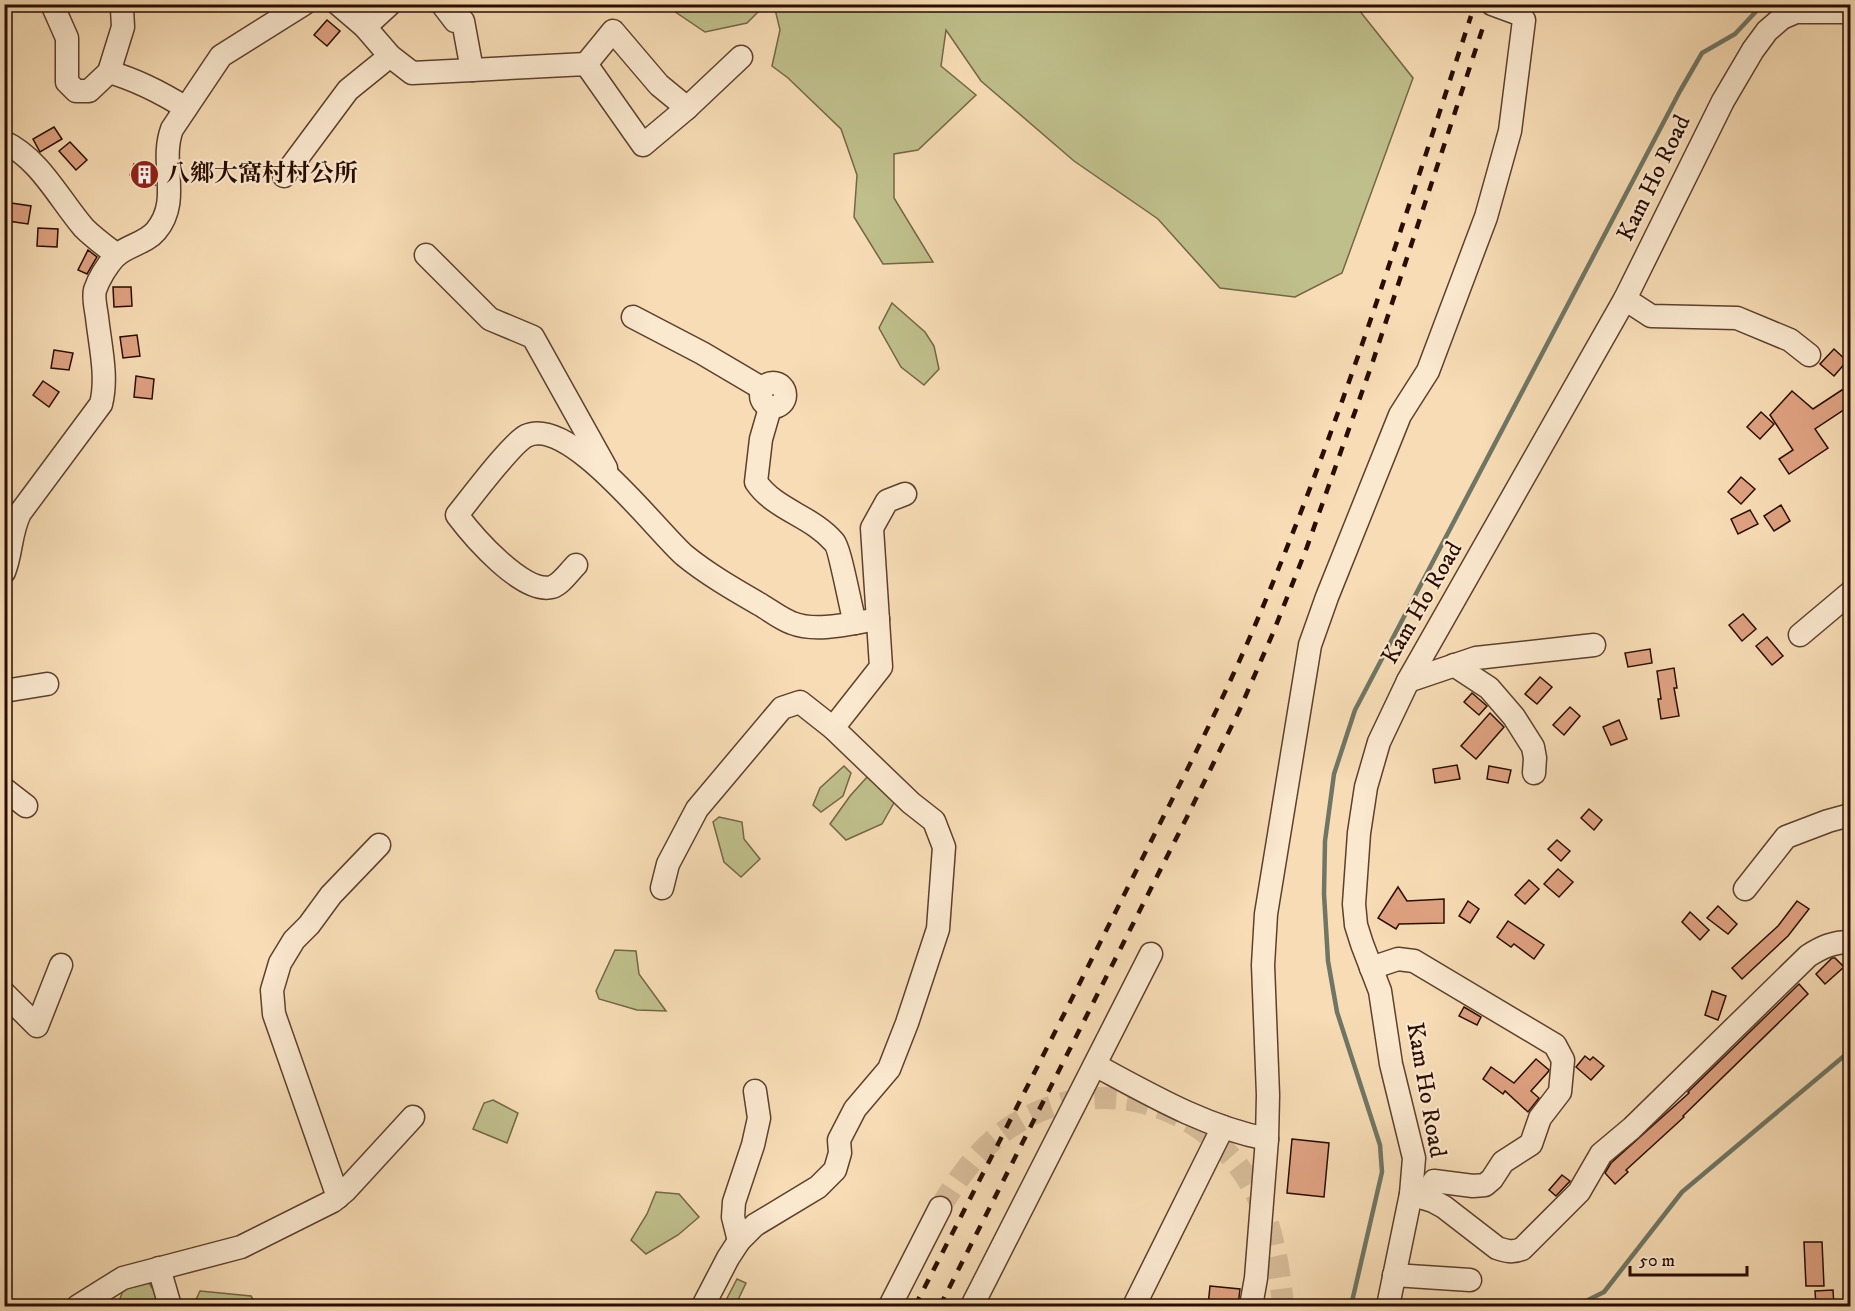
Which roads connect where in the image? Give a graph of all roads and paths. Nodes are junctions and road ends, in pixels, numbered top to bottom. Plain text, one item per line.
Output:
1 (51, 4) edge
2 (304, 4) edge
3 (338, 4) edge
4 (390, 4) edge
5 (442, 4) edge
6 (1492, 4) edge
7 (122, 9) dead end
8 (1851, 12) edge
9 (365, 27) junction
10 (390, 56) junction
11 (741, 57) dead end
12 (586, 64) junction
13 (472, 70) junction
14 (109, 72) junction
15 (186, 108) junction
16 (687, 108) junction
17 (4, 142) edge
18 (284, 176) dead end
19 (117, 255) junction
20 (426, 255) dead end
21 (1625, 299) junction
22 (633, 317) dead end
23 (1809, 355) dead end
24 (613, 480) junction
25 (905, 494) dead end
26 (576, 565) dead end
27 (4, 572) edge
28 (1851, 593) edge
29 (878, 619) junction
30 (855, 623) junction
31 (1800, 635) dead end
32 (1594, 645) dead end
33 (1454, 665) junction
34 (1408, 681) junction
35 (47, 684) dead end
36 (4, 691) edge
37 (833, 728) junction
38 (1534, 773) dead end
39 (4, 789) edge
40 (26, 806) dead end
41 (1851, 815) edge
42 (379, 845) dead end
43 (662, 888) dead end
44 (1745, 889) dead end
45 (1851, 942) edge
46 (1151, 954) dead end
47 (61, 965) dead end
48 (1371, 968) junction
49 (4, 993) edge
50 (1095, 1065) junction
51 (755, 1091) dead end
52 (413, 1117) dead end
53 (1223, 1127) junction
54 (1267, 1139) junction
55 (1417, 1196) junction
56 (338, 1197) junction
57 (940, 1208) tunnel mouth
58 (739, 1241) junction
59 (159, 1268) junction
60 (1394, 1275) junction
61 (1470, 1280) dead end
62 (78, 1306) edge
63 (170, 1306) edge
64 (703, 1306) edge
65 (890, 1306) edge
66 (972, 1306) edge
67 (1134, 1306) edge
68 (1251, 1306) edge
69 (1388, 1306) edge

1 - 14 street
2 - 15 street
3 - 9 street
4 - 9 street
5 - 13 street
6 - 54 street
7 - 14 street
8 - 21 street, Kam Ho Road
9 - 10 street
10 - 13 street
10 - 18 street
11 - 16 street
12 - 13 street
12 - 16 street
12 - 16 street
14 - 15 street
15 - 19 street
17 - 19 street
19 - 27 street
20 - 24 street
21 - 23 street
21 - 34 street, Kam Ho Road
22 - 30 street
24 - 26 street
24 - 30 street
25 - 29 street
28 - 31 street
29 - 30 street
29 - 37 street
32 - 33 street
33 - 34 street
33 - 38 street
34 - 48 street, Kam Ho Road
35 - 36 street
37 - 43 street
37 - 58 street
39 - 40 street
41 - 44 street
42 - 56 street
45 - 55 street
46 - 50 street
47 - 49 street
48 - 55 street, Kam Ho Road
48 - 55 street
50 - 53 street
50 - 66 street
51 - 58 street
52 - 56 street
53 - 54 street
53 - 67 street
54 - 68 street
55 - 60 street, Kam Ho Road
56 - 59 street
57 - 65 street
58 - 64 street
59 - 62 street
59 - 63 street
60 - 61 street
60 - 69 street, Kam Ho Road

